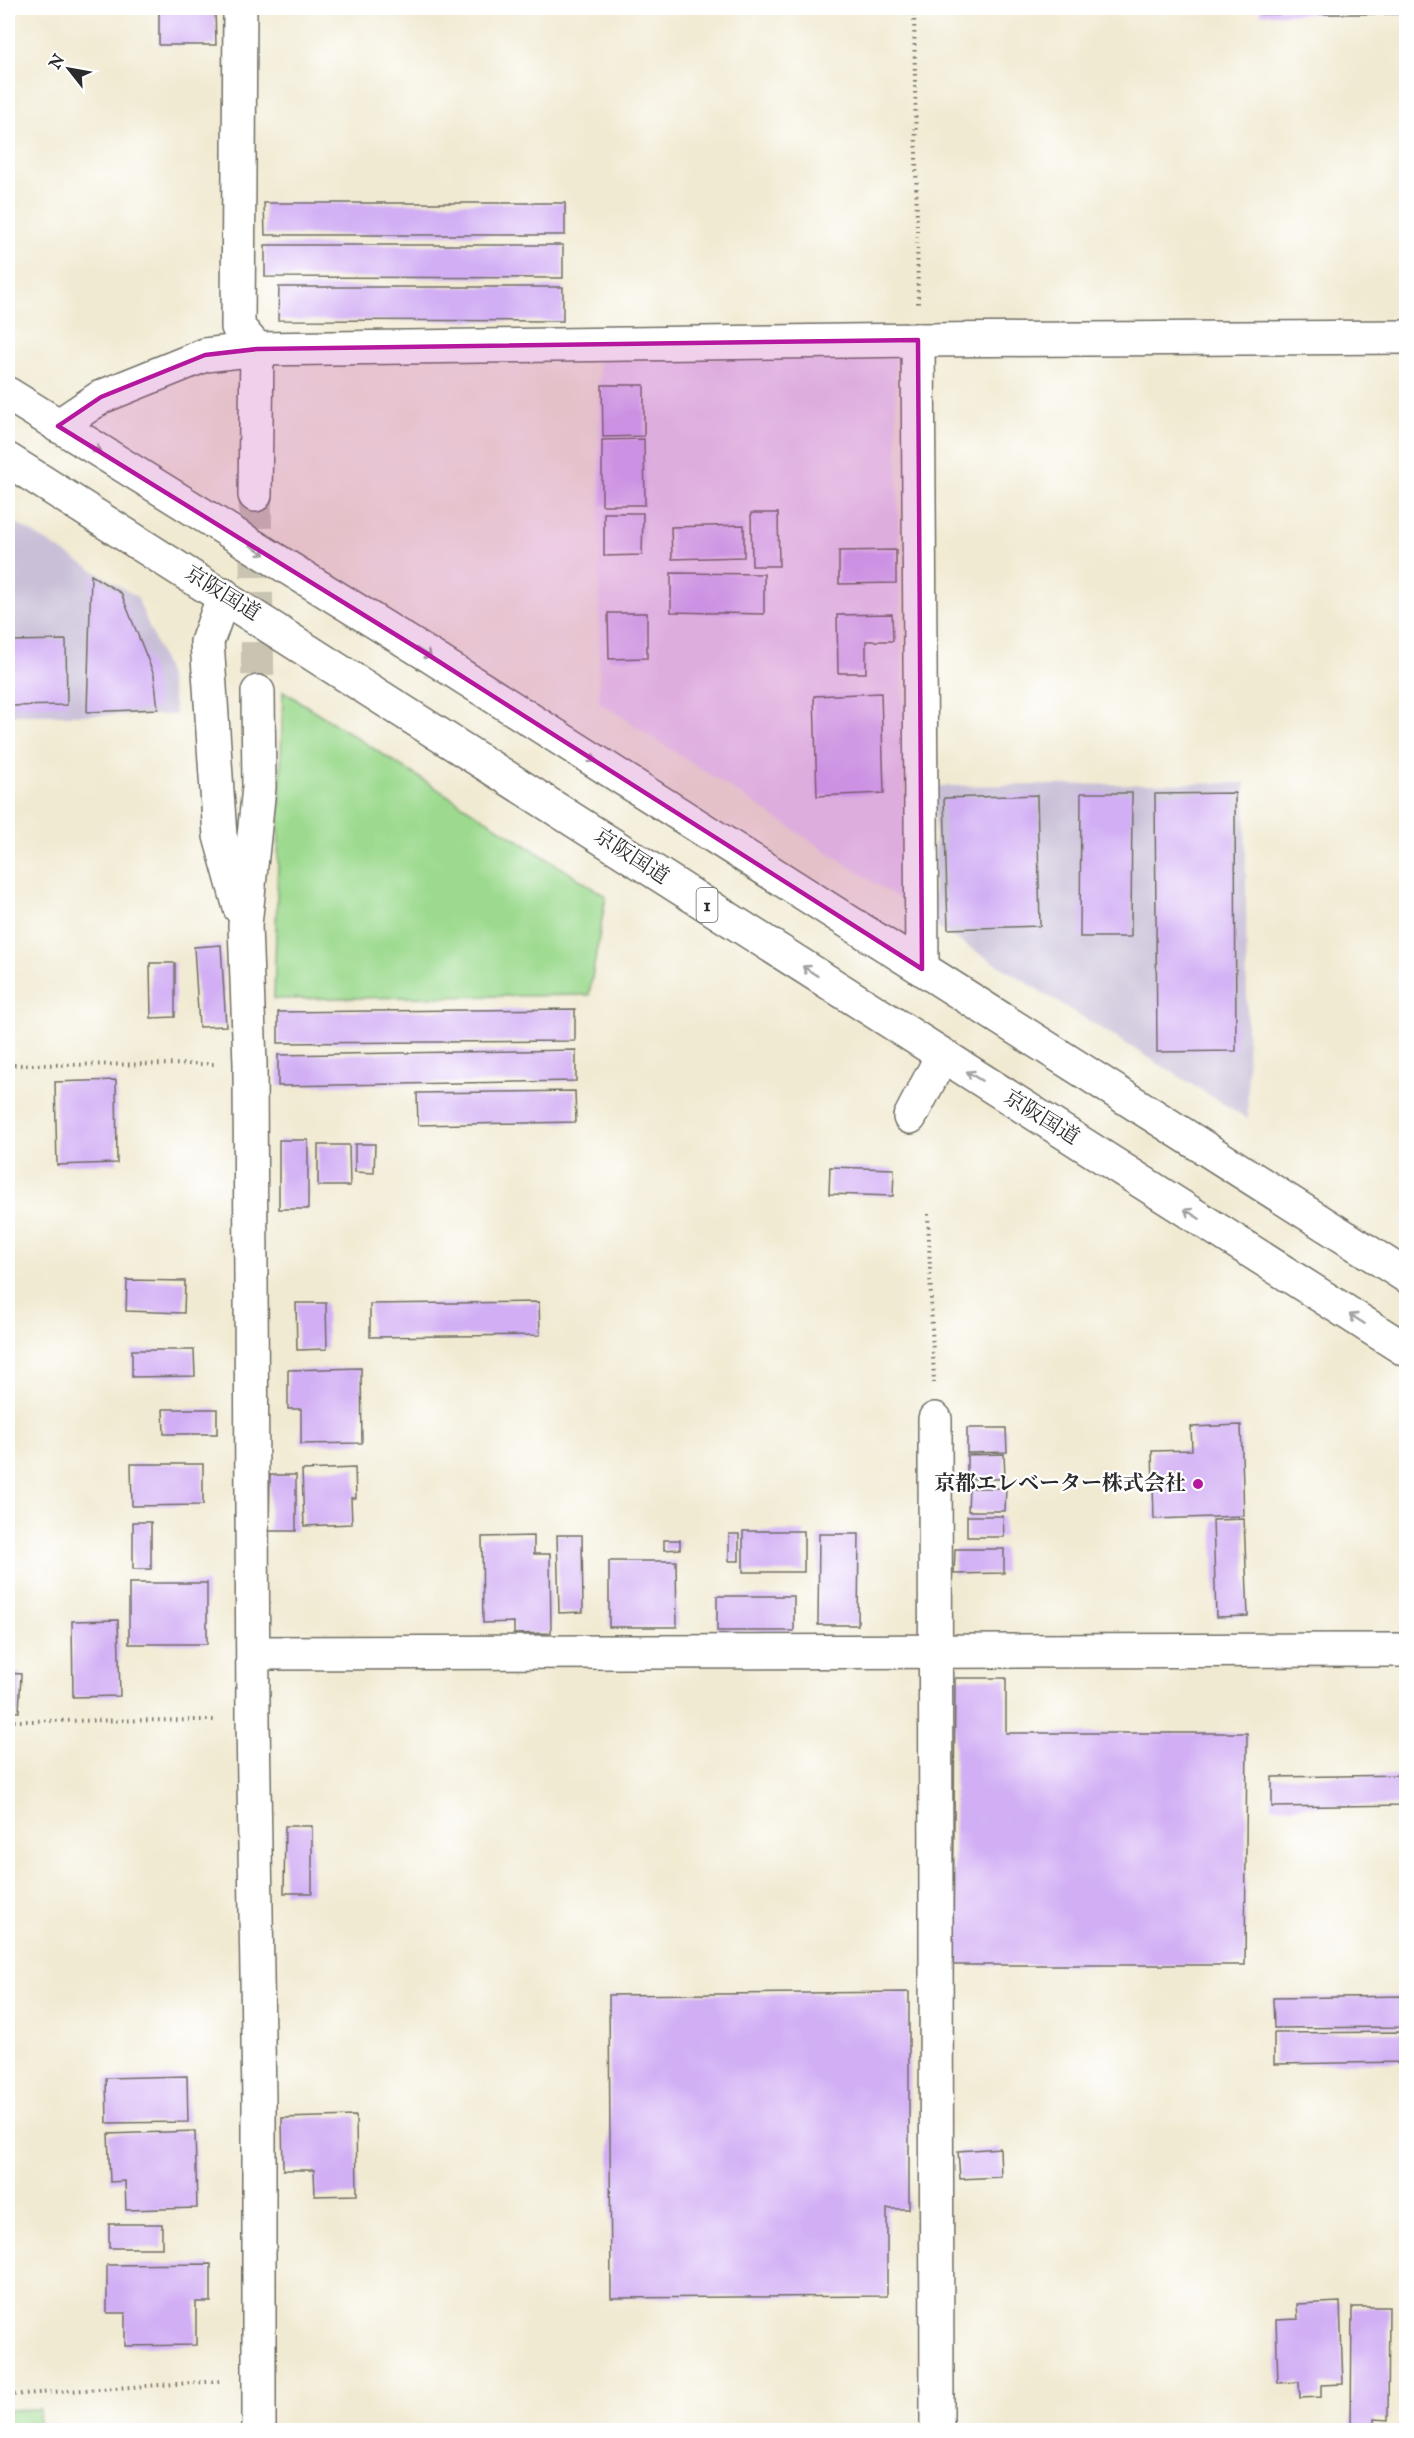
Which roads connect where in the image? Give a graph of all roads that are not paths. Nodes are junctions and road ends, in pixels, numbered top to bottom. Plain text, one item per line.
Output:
1 (240, 8) edge
2 (1407, 338) edge
3 (918, 340) junction
4 (257, 349) junction
5 (8, 394) edge
6 (58, 426) junction
7 (8, 460) edge
8 (255, 495) tunnel mouth
9 (224, 595) junction
10 (258, 692) tunnel mouth
11 (245, 925) junction
12 (921, 969) junction
13 (942, 1056) junction
14 (910, 1117) dead end
15 (1407, 1276) edge
16 (1407, 1350) edge
17 (935, 1419) road end
18 (1407, 1650) edge
19 (935, 1651) junction
20 (254, 1653) junction
21 (259, 2430) edge
22 (937, 2430) edge

1 - 4 main road
2 - 3 main road
3 - 4 main road
3 - 12 main road
4 - 6 main road
4 - 8 main road
5 - 6 main road
6 -> 12 main road
7 - 9 main road, 京阪国道 / 1
9 - 11 main road
13 -> 9 main road, 京阪国道 / 1
10 - 11 main road
11 - 20 main road
12 - 15 main road
13 - 14 main road
16 -> 13 main road, 京阪国道 / 1
17 - 19 main road
18 - 19 main road
19 - 20 main road
19 - 22 main road
20 - 21 main road

